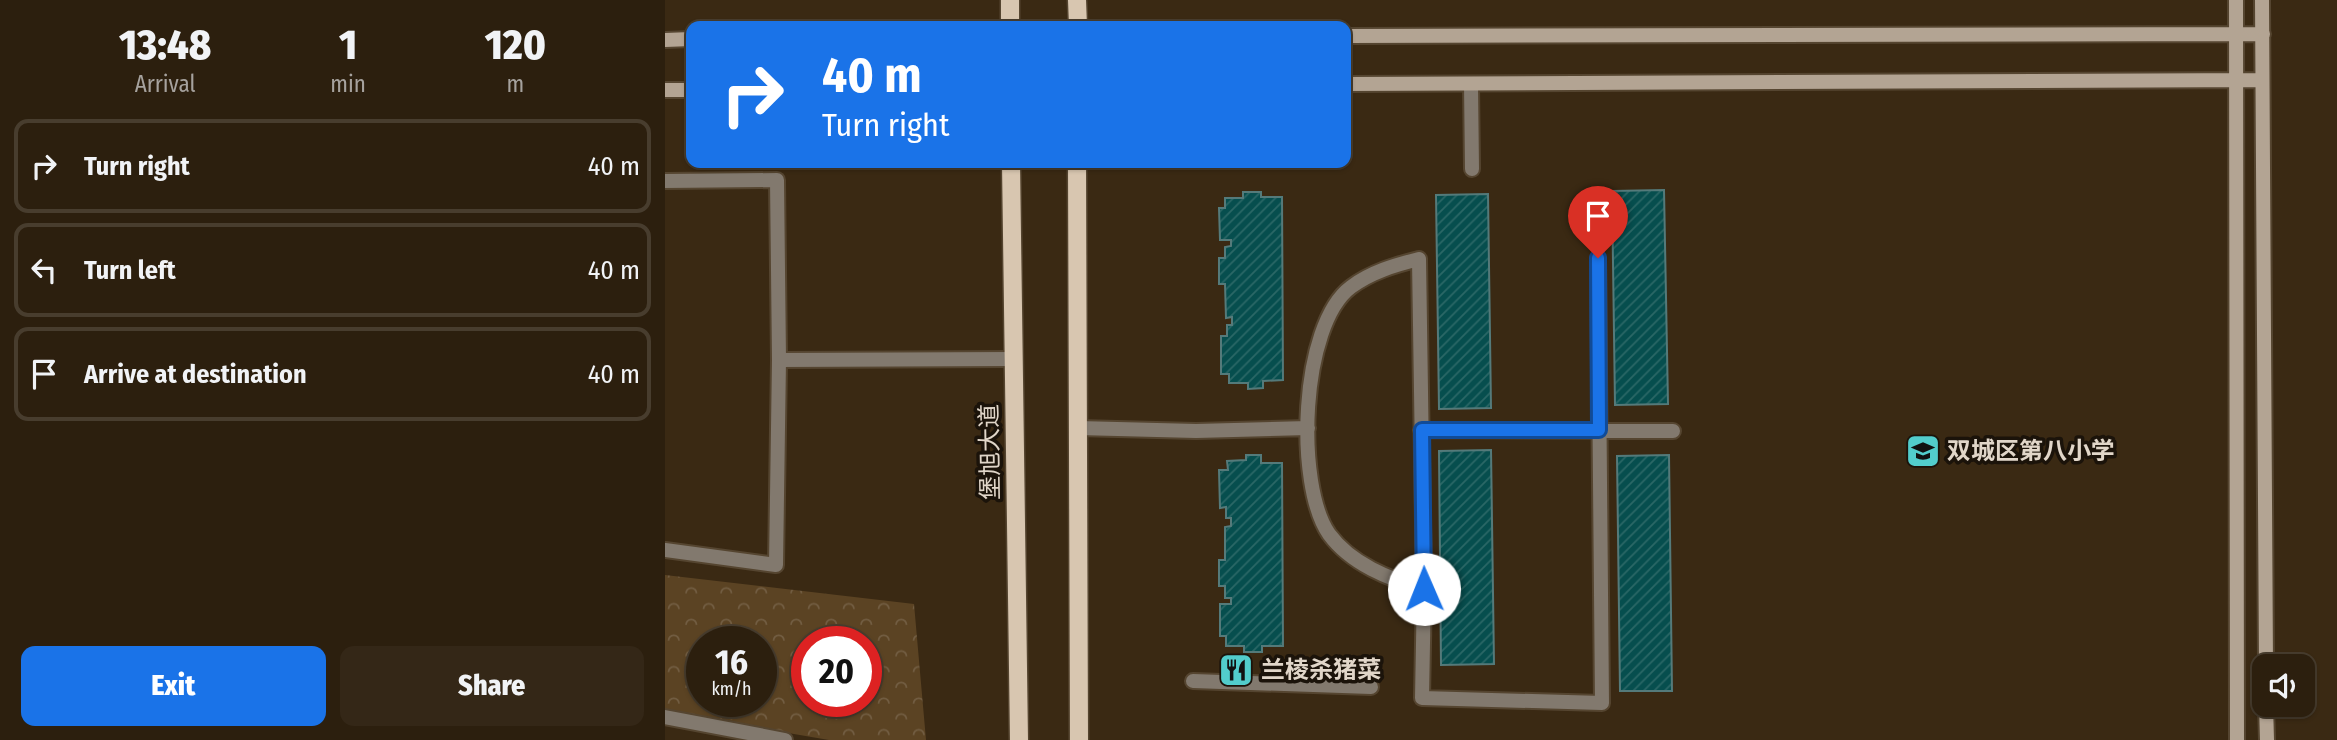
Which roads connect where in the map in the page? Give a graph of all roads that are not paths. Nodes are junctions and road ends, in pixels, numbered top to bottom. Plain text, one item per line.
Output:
1 (1010, 0) edge
2 (1077, 0) edge
3 (2236, 0) edge
4 (2262, 0) edge
5 (1010, 21) edge
6 (1078, 21) edge
7 (2263, 34) junction
8 (2236, 35) junction
9 (1351, 36) edge
10 (686, 39) edge
11 (665, 40) edge
12 (2262, 80) junction
13 (2234, 81) junction
14 (1471, 83) junction
15 (1351, 84) edge
16 (665, 90) edge
17 (686, 90) edge
18 (1011, 168) edge
19 (1077, 168) edge
20 (1472, 169) dead end
21 (665, 181) edge
22 (1598, 258) dead end
23 (1014, 359) junction
24 (779, 360) junction
25 (1078, 428) junction
26 (1308, 428) junction
27 (1422, 430) junction
28 (1599, 430) junction
29 (1673, 430) dead end
30 (665, 550) edge
31 (1424, 589) junction
32 (2266, 654) edge
33 (1193, 681) dead end
34 (1371, 687) dead end
35 (665, 717) edge
36 (2266, 717) edge
37 (785, 740) edge
38 (1019, 740) edge
39 (1079, 740) edge
40 (2237, 740) edge
41 (2267, 740) edge

1 - 5 main road
2 - 6 main road
3 - 8 street
4 - 7 street
7 - 8 street
7 - 12 street
8 - 9 street
8 - 13 street
10 - 11 street
12 - 13 street
12 - 32 street
13 - 14 street
13 - 40 street
14 - 15 street
14 - 20 lane
16 - 17 street
18 - 23 main road, 堡旭大道
19 - 25 main road
21 - 24 lane
22 - 28 lane
23 - 24 lane
23 - 38 main road, 堡旭大道
24 - 30 lane
25 - 26 lane
25 - 39 main road
26 - 27 lane
26 - 31 lane
27 - 28 lane
27 - 31 lane
28 - 29 lane
28 - 31 lane
33 - 34 lane
35 - 37 lane
36 - 41 street

